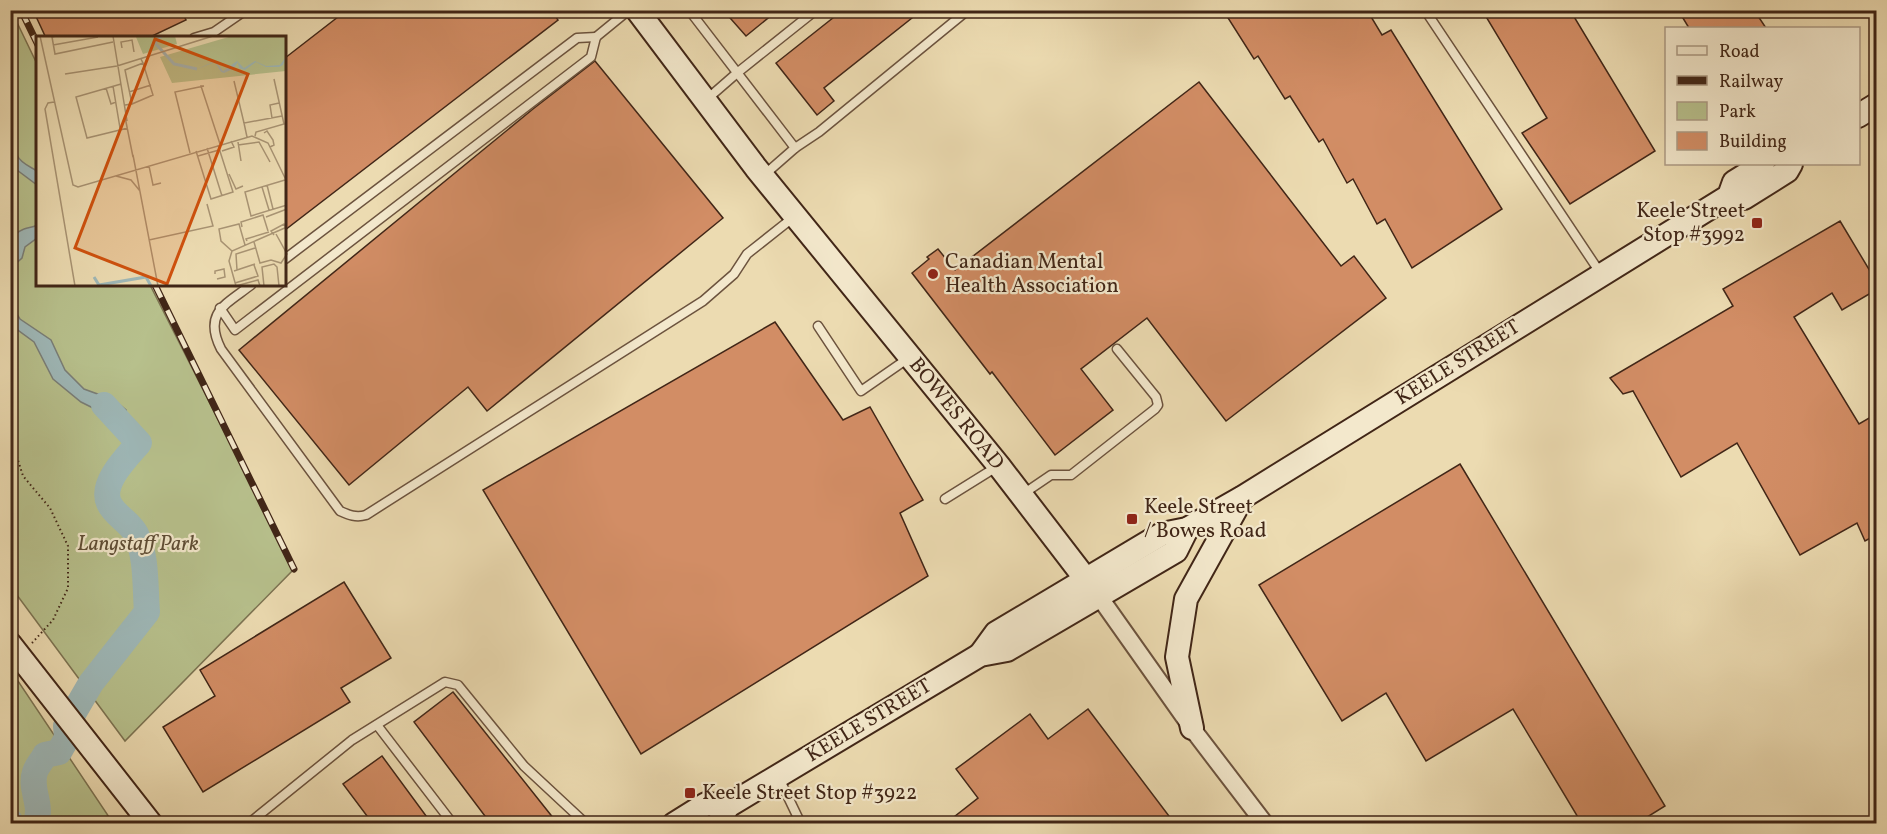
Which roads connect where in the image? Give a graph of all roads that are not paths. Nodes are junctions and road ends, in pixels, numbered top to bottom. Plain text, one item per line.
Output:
1 (246, 10) edge
2 (689, 10) edge
3 (816, 10) edge
4 (968, 10) edge
5 (1425, 10) edge
6 (640, 13) edge
7 (201, 36) edge
8 (596, 37) junction
9 (736, 73) junction
10 (705, 101) junction
11 (1876, 105) edge
12 (1860, 115) edge
13 (795, 148) junction
14 (1760, 165) edge
15 (1790, 165) edge
16 (762, 176) junction
17 (1729, 196) junction
18 (795, 216) junction
19 (286, 258) edge
20 (1602, 275) junction
21 (250, 286) edge
22 (220, 308) junction
23 (818, 326) dead end
24 (1117, 349) dead end
25 (910, 357) junction
26 (999, 466) junction
27 (1021, 496) junction
28 (1243, 497) junction
29 (945, 499) dead end
30 (1092, 587) junction
31 (12, 652) edge
32 (377, 724) junction
33 (1192, 728) junction
34 (778, 776) junction
35 (723, 815) edge
36 (581, 822) edge
37 (151, 824) edge
38 (248, 824) edge
39 (453, 824) edge
40 (674, 824) edge
41 (801, 824) edge
42 (1265, 824) edge

1 - 7 lane
2 - 9 lane
3 - 9 lane
4 - 13 lane
5 - 20 lane
6 - 8 lane
6 - 10 main road, BOWES ROAD
8 - 19 lane
8 - 22 lane
9 - 10 lane
9 - 13 lane
10 - 16 main road, BOWES ROAD
11 - 12 main road
13 - 16 lane
14 - 17 main road, KEELE STREET
15 - 17 main road, KEELE STREET
16 - 18 main road, BOWES ROAD
17 - 20 main road, KEELE STREET
18 - 22 lane
18 - 25 main road, BOWES ROAD
20 - 28 main road, KEELE STREET
21 - 22 lane
23 - 25 lane
24 - 27 lane
25 - 26 main road, BOWES ROAD
26 - 27 main road, BOWES ROAD
26 - 29 lane
27 - 30 main road, BOWES ROAD
28 - 30 main road, KEELE STREET
28 - 33 main road
30 - 33 street, BOWES ROAD
30 - 34 main road, KEELE STREET
31 - 37 main road
32 - 36 lane
32 - 38 lane
32 - 39 lane
33 - 42 street, BOWES ROAD
34 - 35 main road, KEELE STREET
34 - 41 lane
35 - 40 main road, KEELE STREET

